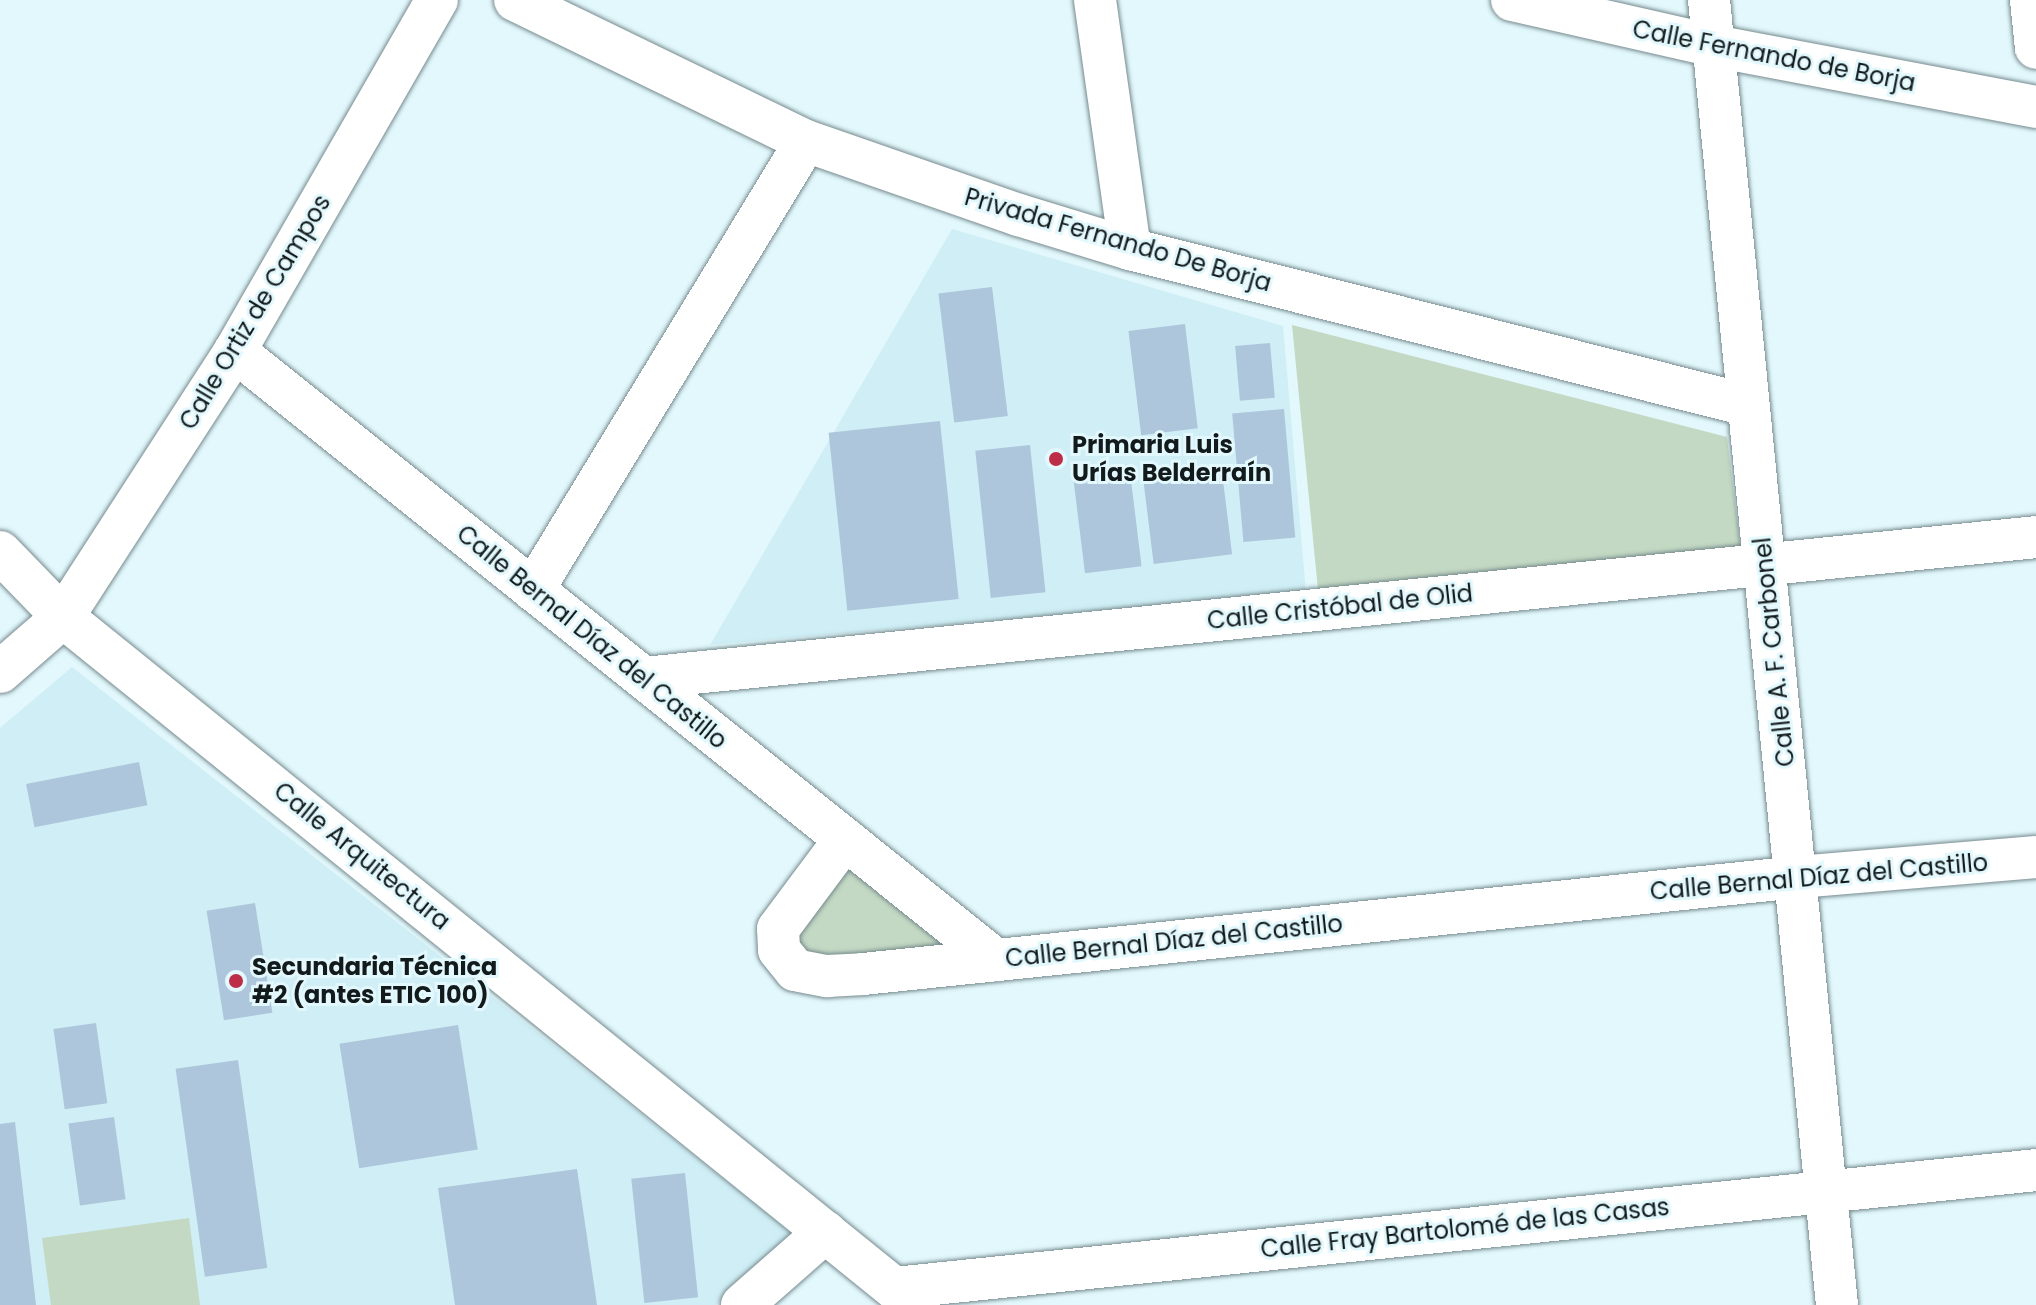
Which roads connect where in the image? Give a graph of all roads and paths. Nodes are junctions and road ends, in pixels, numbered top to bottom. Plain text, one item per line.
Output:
1 (437, 0) edge
2 (515, 0) edge
3 (1095, 0) edge
4 (1512, 0) edge
5 (1709, 0) edge
6 (2031, 0) edge
7 (1714, 46) junction
8 (2036, 48) edge
9 (2036, 107) edge
10 (806, 141) junction
11 (1130, 249) junction
12 (235, 351) junction
13 (1747, 405) junction
14 (2036, 537) edge
15 (0, 552) edge
16 (1764, 564) junction
17 (533, 590) junction
18 (63, 617) junction
19 (0, 672) edge
20 (644, 678) junction
21 (845, 839) junction
22 (2036, 857) edge
23 (1798, 877) junction
24 (996, 960) junction
25 (2036, 1170) edge
26 (1828, 1189) junction
27 (825, 1232) junction
28 (905, 1297) edge
29 (742, 1305) edge
30 (1837, 1305) edge

1 - 12 street, Calle Ortiz de Campos
2 - 10 street, Privada Fernando De Borja
3 - 11 street
4 - 7 street, Calle Fernando de Borja
5 - 7 street, Calle A. F. Carbonel
6 - 8 street
7 - 9 street, Calle Fernando de Borja
7 - 13 street, Calle A. F. Carbonel
10 - 11 street, Privada Fernando De Borja
10 - 17 street
11 - 13 street, Privada Fernando De Borja
12 - 17 street, Calle Bernal Díaz del Castillo
12 - 18 street, Calle Ortiz de Campos
13 - 16 street, Calle A. F. Carbonel
14 - 16 street, Calle Cristóbal de Olid
15 - 18 street, Calle Arquitectura
16 - 20 street, Calle Cristóbal de Olid
16 - 23 street, Calle A. F. Carbonel
17 - 20 street, Calle Bernal Díaz del Castillo
18 - 19 street, Calle Ortiz de Campos
18 - 27 street, Calle Arquitectura
20 - 21 street, Calle Bernal Díaz del Castillo
21 - 24 street, Calle Bernal Díaz del Castillo
21 - 24 street
22 - 23 street, Calle Bernal Díaz del Castillo
23 - 24 street, Calle Bernal Díaz del Castillo
23 - 26 street, Calle A. F. Carbonel
25 - 26 street, Calle Fray Bartolomé de las Casas
26 - 28 street, Calle Fray Bartolomé de las Casas
26 - 30 street, Calle A. F. Carbonel
27 - 28 street, Calle Arquitectura
27 - 29 street

